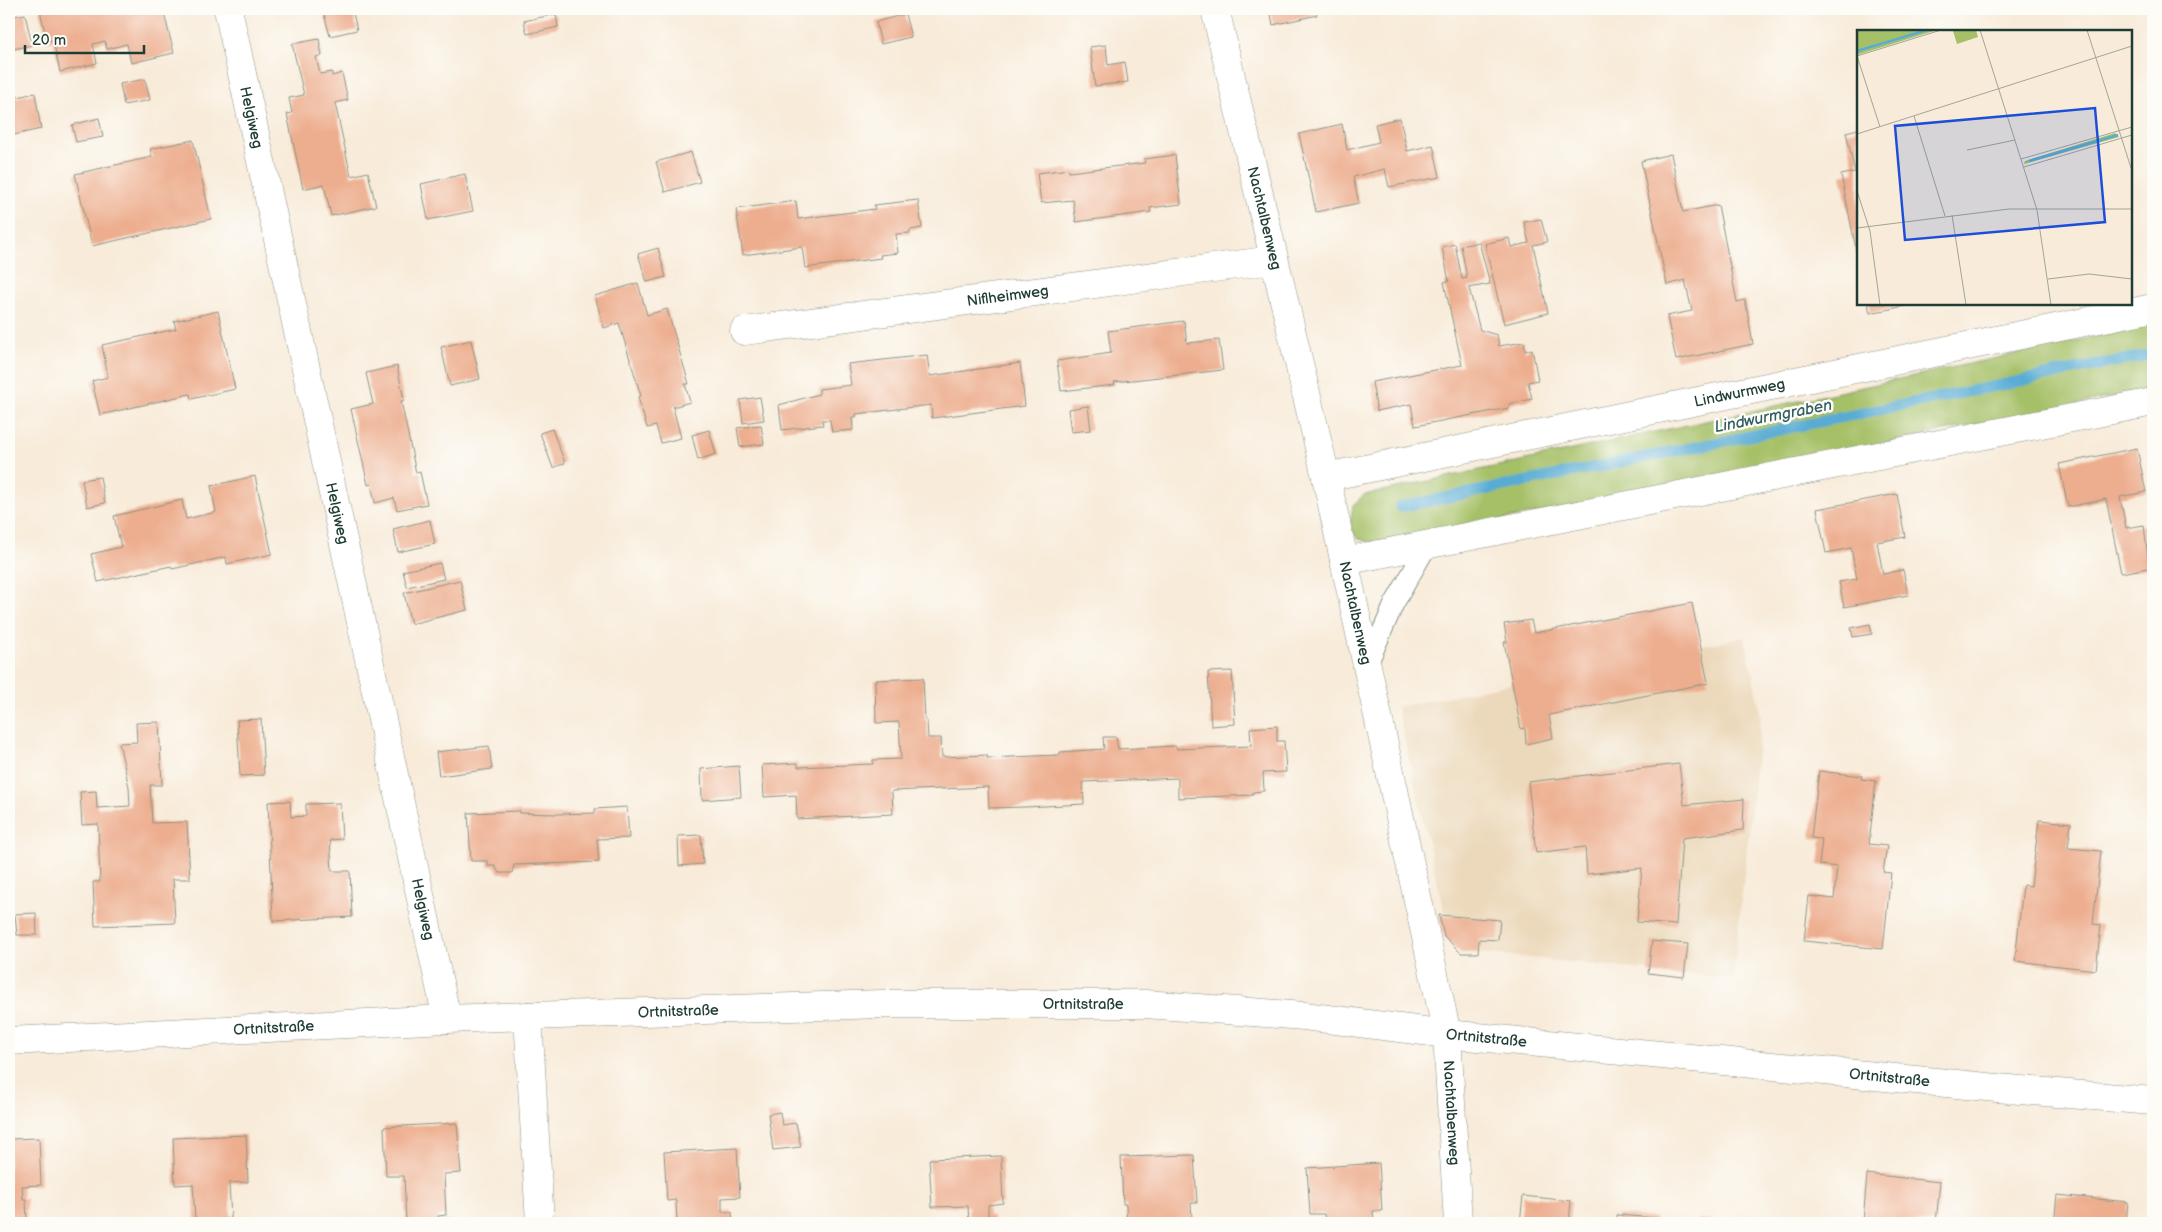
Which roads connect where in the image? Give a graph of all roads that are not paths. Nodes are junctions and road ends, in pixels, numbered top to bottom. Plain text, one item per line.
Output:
1 (228, 9) edge
2 (1215, 9) edge
3 (1273, 260) junction
4 (2153, 308) edge
5 (744, 331) dead end
6 (2153, 402) edge
7 (1326, 477) junction
8 (1427, 546) junction
9 (1344, 562) junction
10 (1366, 667) junction
11 (528, 1016) junction
12 (448, 1019) junction
13 (1447, 1034) junction
14 (9, 1041) edge
15 (2153, 1100) edge
16 (540, 1223) edge
17 (1458, 1223) edge

1 - 12 street, Helgiweg
2 - 3 street, Nachtalbenweg
3 - 5 street, Niflheimweg
3 - 7 street, Nachtalbenweg
4 - 7 street, Lindwurmweg
6 - 8 street
7 - 9 street, Nachtalbenweg
8 - 9 street
8 - 10 lane
9 - 10 street, Nachtalbenweg
10 - 13 street, Nachtalbenweg
11 - 12 street, Ortnitstraße
11 - 13 street, Ortnitstraße
11 - 16 street
12 - 14 street, Ortnitstraße
13 - 15 street, Ortnitstraße
13 - 17 street, Nachtalbenweg

